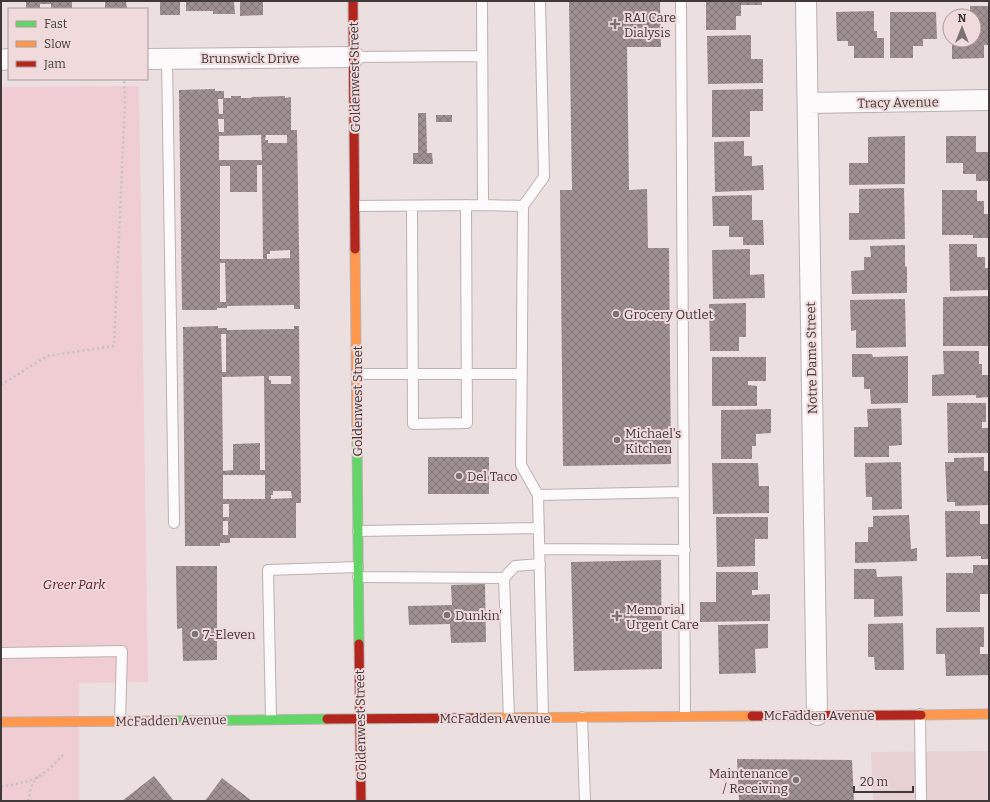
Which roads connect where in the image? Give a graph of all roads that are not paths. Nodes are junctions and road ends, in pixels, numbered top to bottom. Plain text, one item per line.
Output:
1 (353, 1) edge
2 (482, 1) edge
3 (540, 1) edge
4 (681, 1) edge
5 (806, 1) edge
6 (482, 56) junction
7 (167, 58) junction
8 (354, 58) junction
9 (148, 59) edge
10 (989, 100) edge
11 (808, 103) junction
12 (466, 205) junction
13 (483, 205) junction
14 (355, 206) junction
15 (412, 206) junction
16 (523, 206) junction
17 (357, 374) junction
18 (412, 374) junction
19 (468, 374) junction
20 (522, 374) junction
21 (684, 492) junction
22 (538, 495) junction
23 (174, 523) dead end
24 (539, 528) junction
25 (358, 531) junction
26 (540, 549) junction
27 (685, 550) junction
28 (540, 564) junction
29 (358, 572) junction
30 (504, 578) junction
31 (1, 653) edge
32 (920, 714) junction
33 (989, 714) edge
34 (817, 715) junction
35 (685, 716) junction
36 (543, 717) junction
37 (582, 717) junction
38 (359, 718) junction
39 (509, 718) junction
40 (270, 720) junction
41 (120, 721) junction
42 (1, 722) edge
43 (361, 801) edge
44 (579, 801) edge
45 (585, 801) edge
46 (921, 801) edge

1 - 8 street, Goldenwest Street
2 - 6 lane
3 - 16 lane
4 - 21 lane
5 - 11 street, Notre Dame Street
6 - 8 lane
6 - 13 lane
7 - 8 street, Brunswick Drive
7 - 9 street, Brunswick Drive
7 - 23 lane
8 - 14 street, Goldenwest Street
10 - 11 street, Tracy Avenue
11 - 34 street, Notre Dame Street
12 - 13 lane
12 - 15 lane
12 - 19 lane
13 - 16 lane
14 - 15 lane
14 - 17 street, Goldenwest Street
15 - 18 lane
16 - 20 lane
17 - 18 lane
17 - 25 street, Goldenwest Street
18 - 19 lane
18 - 19 lane
19 - 20 lane
20 - 22 lane
21 - 22 lane
21 - 27 lane
22 - 24 lane
24 - 25 lane
24 - 26 lane
25 - 29 street, Goldenwest Street
26 - 27 lane
26 - 28 lane
27 - 35 lane
28 - 30 lane
28 - 36 lane
29 - 30 lane
29 - 38 street, Goldenwest Street
29 - 40 lane
30 - 39 lane
31 - 41 lane
32 - 33 street, McFadden Avenue
32 - 34 street, McFadden Avenue
32 - 46 lane
34 - 35 street, McFadden Avenue
35 - 37 street, McFadden Avenue
36 - 37 street, McFadden Avenue
36 - 39 street, McFadden Avenue
37 - 45 lane
38 - 39 street, McFadden Avenue
38 - 40 street, McFadden Avenue
38 - 43 street, Goldenwest Street
40 - 41 street, McFadden Avenue
41 - 42 street, McFadden Avenue
44 - 45 lane

